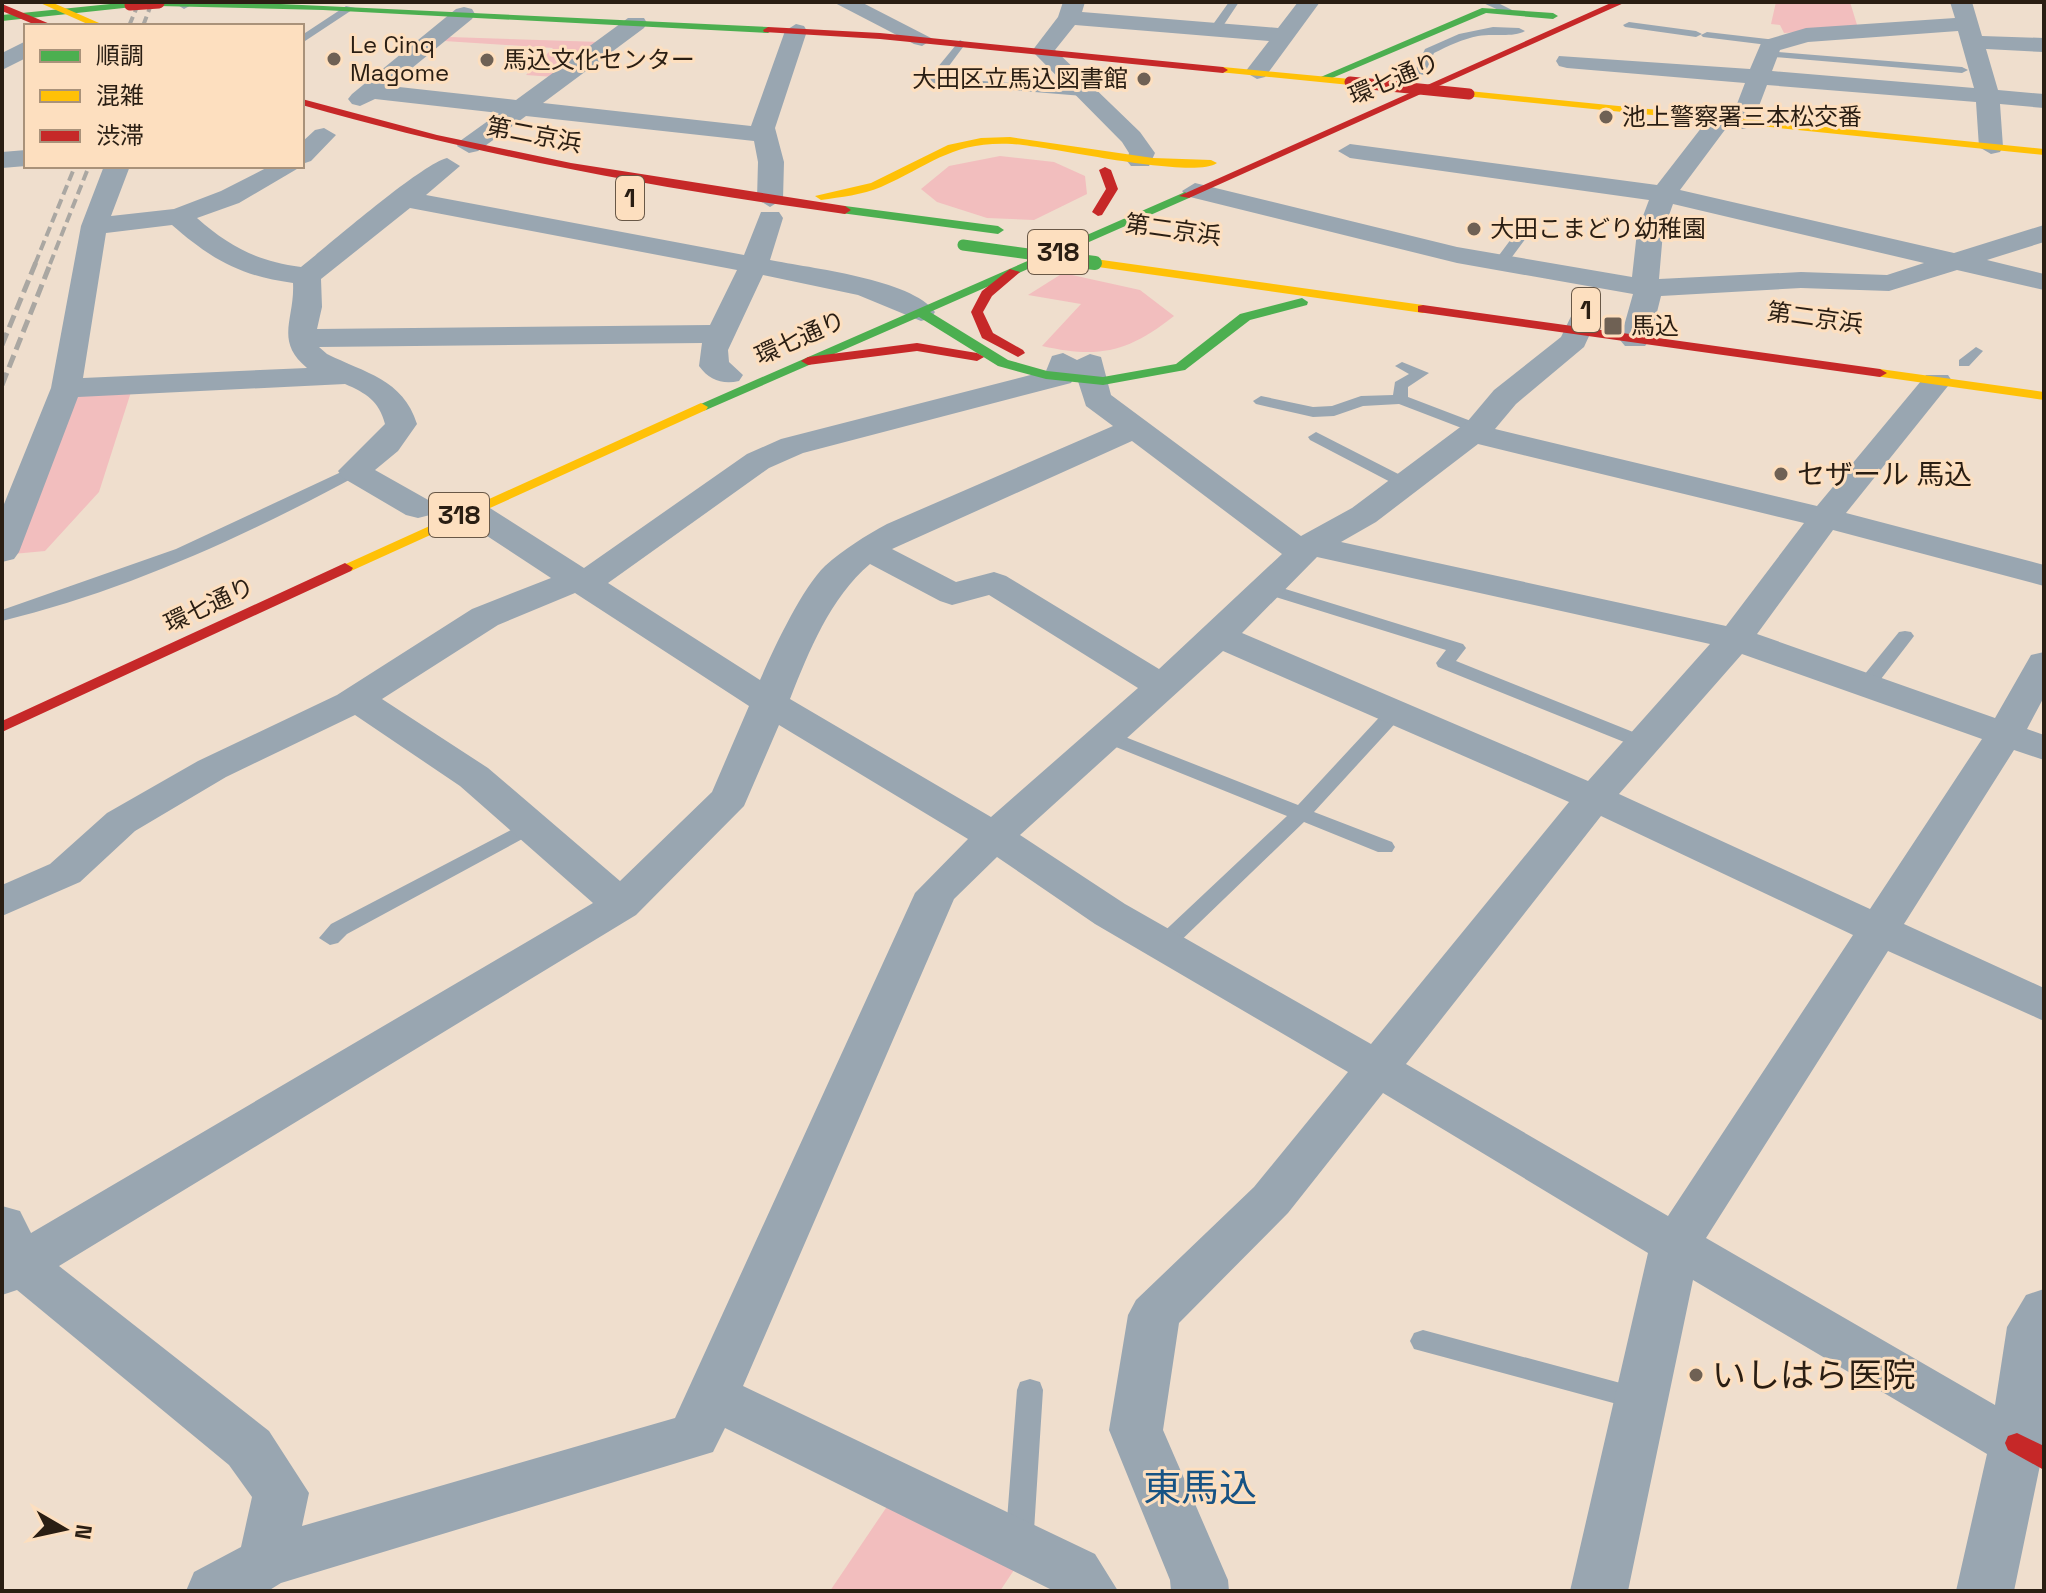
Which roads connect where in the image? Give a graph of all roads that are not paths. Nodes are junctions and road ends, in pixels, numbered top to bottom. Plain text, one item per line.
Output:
1 (43, 2) edge
2 (184, 2) edge
3 (653, 2) edge
4 (844, 2) edge
5 (1234, 2) edge
6 (1309, 2) edge
7 (1486, 2) edge
8 (1585, 2) edge
9 (1621, 2) edge
10 (159, 3) edge
11 (2, 7) edge
12 (350, 8) junction
13 (1071, 10) edge
14 (1507, 10) junction
15 (64, 11) junction
16 (464, 14) junction
17 (22, 16) junction
18 (1553, 16) junction
19 (2, 18) edge
20 (636, 23) junction
21 (1967, 23) edge
22 (41, 24) edge
23 (96, 24) edge
24 (1629, 25) dead end
25 (1215, 30) junction
26 (796, 31) junction
27 (1282, 35) junction
28 (304, 39) edge
29 (922, 39) junction
30 (960, 43) junction
31 (2044, 45) edge
32 (24, 49) edge
33 (1771, 49) junction
34 (1043, 51) junction
35 (1567, 61) dead end
36 (2, 63) edge
37 (1962, 70) dead end
38 (1257, 72) junction
39 (1759, 77) junction
40 (1321, 79) junction
41 (370, 91) junction
42 (1355, 91) junction
43 (1083, 92) junction
44 (1988, 97) junction
45 (2044, 101) edge
46 (1325, 102) dead end
47 (304, 103) edge
48 (522, 108) junction
49 (341, 114) junction
50 (1731, 120) junction
51 (322, 133) edge
52 (765, 135) junction
53 (1991, 147) junction
54 (1350, 151) dead end
55 (2044, 152) edge
56 (1233, 153) dead end
57 (304, 154) edge
58 (24, 158) edge
59 (417, 158) dead end
60 (2, 160) edge
61 (460, 160) junction
62 (1102, 162) junction
63 (1211, 163) junction
64 (116, 168) edge
65 (285, 168) edge
66 (1162, 180) junction
67 (1664, 194) junction
68 (403, 199) junction
69 (1123, 200) dead end
70 (652, 201) dead end
71 (772, 205) junction
72 (178, 216) junction
73 (939, 221) junction
74 (94, 226) junction
75 (1528, 226) dead end
76 (1005, 231) dead end
77 (2044, 233) edge
78 (1165, 253) dead end
79 (1959, 261) junction
80 (1501, 262) junction
81 (753, 266) junction
82 (970, 268) dead end
83 (1014, 272) junction
84 (307, 276) junction
85 (1188, 278) junction
86 (2044, 282) edge
87 (1649, 288) junction
88 (1328, 297) junction
89 (1208, 301) dead end
90 (905, 302) junction
91 (1612, 319) junction
92 (723, 334) junction
93 (301, 338) junction
94 (1161, 350) dead end
95 (770, 356) dead end
96 (808, 361) junction
97 (1003, 363) junction
98 (1956, 364) junction
99 (1402, 366) dead end
100 (1991, 367) dead end
101 (1076, 370) junction
102 (348, 375) junction
103 (728, 375) junction
104 (66, 388) junction
105 (2044, 396) edge
106 (671, 399) dead end
107 (1401, 399) junction
108 (1261, 401) dead end
109 (1137, 427) junction
110 (1475, 431) junction
111 (1316, 437) dead end
112 (354, 471) junction
113 (1406, 484) junction
114 (440, 507) junction
115 (1825, 518) junction
116 (390, 521) dead end
117 (867, 549) junction
118 (1306, 549) junction
119 (2, 552) edge
120 (2044, 576) edge
121 (581, 581) junction
122 (1269, 589) junction
123 (2, 616) edge
124 (1219, 636) junction
125 (1905, 636) dead end
126 (1735, 639) junction
127 (2044, 663) edge
128 (1867, 684) junction
129 (1161, 686) junction
130 (356, 699) junction
131 (771, 704) junction
132 (1394, 713) junction
133 (2, 727) edge
134 (1108, 737) junction
135 (2024, 741) edge
136 (1641, 742) junction
137 (1594, 798) junction
138 (1303, 812) junction
139 (530, 826) junction
140 (996, 838) junction
141 (1385, 847) dead end
142 (2, 902) edge
143 (621, 905) junction
144 (1877, 928) junction
145 (330, 938) dead end
146 (1163, 945) junction
147 (2044, 1006) edge
148 (1379, 1069) junction
149 (1675, 1246) junction
150 (9, 1255) edge
151 (2044, 1310) edge
152 (1423, 1341) dead end
153 (1030, 1390) dead end
154 (713, 1397) junction
155 (1642, 1400) junction
156 (2031, 1451) edge
157 (1019, 1547) junction
158 (247, 1578) edge
159 (1089, 1591) edge
160 (1200, 1591) edge
161 (1599, 1591) edge
162 (1985, 1591) edge

1 - 15 main road
2 - 10 main road
2 - 12 main road
3 - 20 main road
4 - 29 street
5 - 25 lane
6 - 27 street
7 - 14 lane
8 - 18 main road, 環七通り
9 - 66 main road, 環七通り / 318
10 - 15 main road, bridge
11 - 17 main road
12 - 16 main road
12 - 28 lane
13 - 25 street
13 - 34 street
14 - 18 main road
14 - 40 main road
15 - 17 main road
15 - 23 main road
16 - 20 main road
16 - 41 street
17 - 19 main road
17 - 22 main road
18 - 42 main road, 環七通り
20 - 26 main road
20 - 48 street
21 - 31 street
21 - 33 street
21 - 44 street
24 - 33 lane
25 - 27 street
26 - 29 main road
26 - 52 street
27 - 38 street
29 - 30 main road
30 - 34 main road
30 - 43 lane
32 - 36 street
33 - 37 lane
33 - 39 street
34 - 38 main road
34 - 43 street
35 - 39 street
38 - 40 main road
39 - 44 street
39 - 50 street
40 - 42 main road
41 - 48 street
41 - 49 street
42 - 46 main road
42 - 50 main road, bridge
43 - 66 street
44 - 45 street
44 - 53 street
47 - 49 main road, 第二京浜 / 1
48 - 52 street
48 - 61 street
49 - 61 main road, 第二京浜 / 1
50 - 53 main road
50 - 67 street
51 - 57 street
52 - 71 street
53 - 55 main road
54 - 67 street
56 - 63 main road, 環七通り / 318
58 - 60 street
59 - 61 main road, 第二京浜 / 1
61 - 68 street
61 - 71 main road, 第二京浜 / 1
62 - 66 main road
62 - 66 main road
62 - 69 main road, 318
62 - 71 main road
62 - 73 main road
63 - 66 main road, 環七通り / 318
63 - 66 main road
64 - 74 street
65 - 72 street
66 - 80 street
66 - 83 main road, 環七通り / 318
67 - 79 street
67 - 87 street
68 - 81 street
68 - 84 street
70 - 71 main road, 第二京浜 / 1
71 - 73 main road, 第二京浜 / 1
71 - 81 street
71 - 85 main road, 第二京浜 / 1, bridge
72 - 74 street
72 - 84 street
73 - 76 main road, 第二京浜 / 1
74 - 104 street
75 - 80 lane
77 - 79 street
78 - 82 main road, 第二京浜 / 318
79 - 86 street
79 - 87 street
80 - 87 street
81 - 90 street
81 - 92 street
83 - 90 main road, 環七通り / 318
83 - 101 main road
84 - 93 street
85 - 88 main road, 第二京浜 / 1
85 - 89 main road
87 - 91 street
88 - 91 main road, 第二京浜 / 1
88 - 101 main road
90 - 96 main road, 環七通り / 318
90 - 97 main road
91 - 98 main road, 第二京浜 / 1
91 - 110 street
92 - 93 street
92 - 103 street
93 - 102 street
94 - 101 main road
95 - 103 main road, 環七通り
96 - 97 main road
96 - 114 main road, 環七通り / 318
97 - 101 main road
98 - 100 main road, 第二京浜 / 1
98 - 105 main road, 第二京浜 / 1
98 - 115 street
99 - 107 lane
101 - 109 street
101 - 121 street
102 - 104 street
102 - 112 street
103 - 106 main road, 環七通り
104 - 119 street
107 - 108 lane
107 - 110 lane
109 - 117 street
109 - 118 street
110 - 113 street
110 - 115 street
111 - 113 lane
112 - 114 street
112 - 123 lane
113 - 118 street
114 - 116 main road, 環七通り / 318
114 - 121 street
114 - 133 main road, 環七通り / 318
115 - 120 street
115 - 126 street
117 - 129 street
117 - 131 street
118 - 122 street
118 - 126 street
121 - 130 street
121 - 131 street
122 - 124 street
122 - 136 lane
124 - 129 street
124 - 132 street
125 - 128 lane
126 - 128 street
126 - 136 street
127 - 135 street
128 - 135 street
129 - 134 street
130 - 139 street
130 - 142 street
131 - 140 street
131 - 143 street
132 - 137 street
132 - 138 lane
134 - 138 lane
134 - 140 street
135 - 144 street
136 - 137 street
137 - 144 street
137 - 148 street
138 - 141 lane
138 - 146 lane
139 - 143 street
139 - 145 lane
140 - 146 street
140 - 154 street
143 - 150 street
144 - 147 street
144 - 149 street
146 - 148 street
148 - 149 street
148 - 160 street
149 - 155 street
149 - 156 street
150 - 158 street
151 - 156 street
152 - 155 lane
153 - 157 lane
154 - 157 street
154 - 158 street
155 - 161 street
156 - 162 street
157 - 159 street

